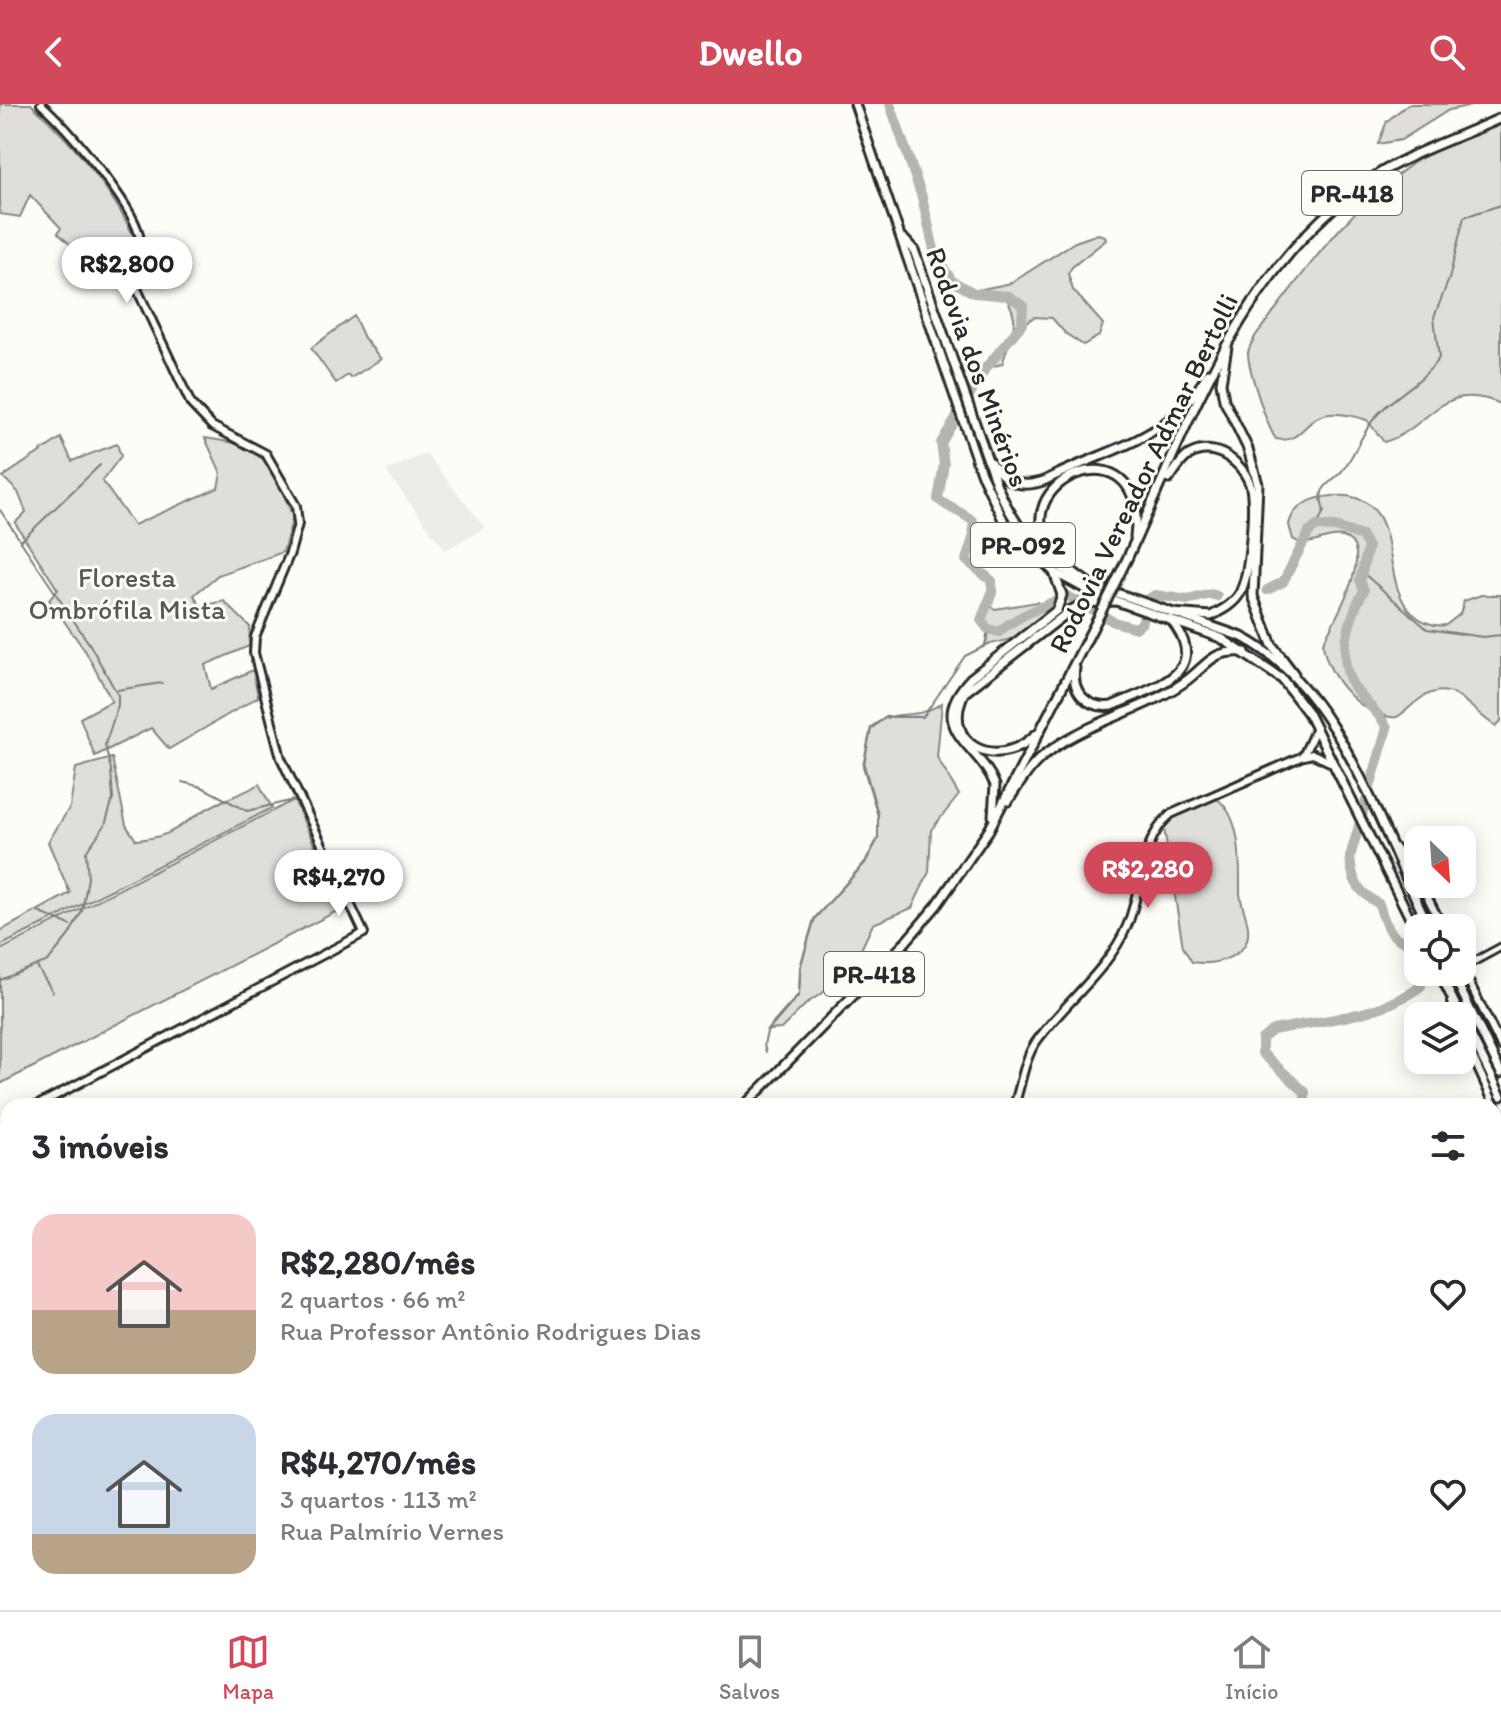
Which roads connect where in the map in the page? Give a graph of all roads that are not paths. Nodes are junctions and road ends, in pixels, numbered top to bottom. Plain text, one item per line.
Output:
1 (41, 104) edge
2 (855, 104) edge
3 (1501, 118) edge
4 (903, 237) junction
5 (1229, 336) junction
6 (989, 461) junction
7 (1158, 494) junction
8 (1134, 544) junction
9 (1054, 572) junction
10 (1088, 583) junction
11 (1116, 601) junction
12 (1139, 604) junction
13 (1169, 615) junction
14 (1245, 652) junction
15 (1077, 658) junction
16 (1294, 674) junction
17 (1316, 728) junction
18 (1039, 731) junction
19 (1303, 756) junction
20 (1332, 763) junction
21 (989, 830) junction
22 (1388, 840) junction
23 (1404, 861) edge
24 (1408, 914) edge
25 (1423, 914) edge
26 (1501, 947) edge
27 (1476, 960) edge
28 (1459, 986) edge
29 (1471, 986) edge
30 (1501, 1046) edge
31 (1476, 1047) edge
32 (1476, 1064) edge
33 (1501, 1073) edge
34 (1501, 1096) edge
35 (51, 1098) edge
36 (752, 1098) edge
37 (1017, 1098) edge
38 (1491, 1098) edge

1 - 35 main road
2 - 4 main road, Rodovia dos Minérios / PR-092
3 - 5 main road, Rodovia Vereador Admar Bertolli / PR-418
4 - 6 main road, Rodovia dos Minérios / PR-092
4 - 9 main road, Rodovia dos Minérios / PR-092
5 - 6 main road
5 - 7 main road, Rodovia Vereador Admar Bertolli / PR-418
5 - 16 main road
6 - 10 main road, Rodovia dos Minérios / PR-092
7 - 8 main road, Rodovia Vereador Admar Bertolli / PR-418
7 - 13 main road
8 - 10 main road
8 - 15 main road, Rodovia Vereador Admar Bertolli / PR-418, bridge
9 - 11 main road, Rodovia dos Minérios / PR-092
9 - 21 main road
10 - 12 main road, Rodovia dos Minérios / PR-092
11 - 12 main road, Rodovia dos Minérios / PR-092
11 - 18 main road
12 - 13 main road, Rodovia dos Minérios / PR-092
13 - 14 main road, Rodovia dos Minérios / PR-092
13 - 15 main road
13 - 16 main road, Rodovia dos Minérios / PR-092
14 - 17 main road, Rodovia dos Minérios / PR-092
14 - 21 main road
15 - 18 main road, Rodovia Vereador Admar Bertolli / PR-418
16 - 22 main road, Rodovia dos Minérios / PR-092
17 - 19 main road
17 - 20 main road, Rodovia dos Minérios / PR-092
18 - 21 main road, Rodovia Vereador Admar Bertolli / PR-418
19 - 20 main road
19 - 37 main road
20 - 24 main road, Rodovia dos Minérios / PR-092
21 - 36 main road, Rodovia Vereador Admar Bertolli / PR-418
22 - 23 main road
22 - 25 main road, Rodovia dos Minérios / PR-092
26 - 27 street
28 - 33 main road
29 - 30 main road
31 - 34 main road
32 - 38 main road

